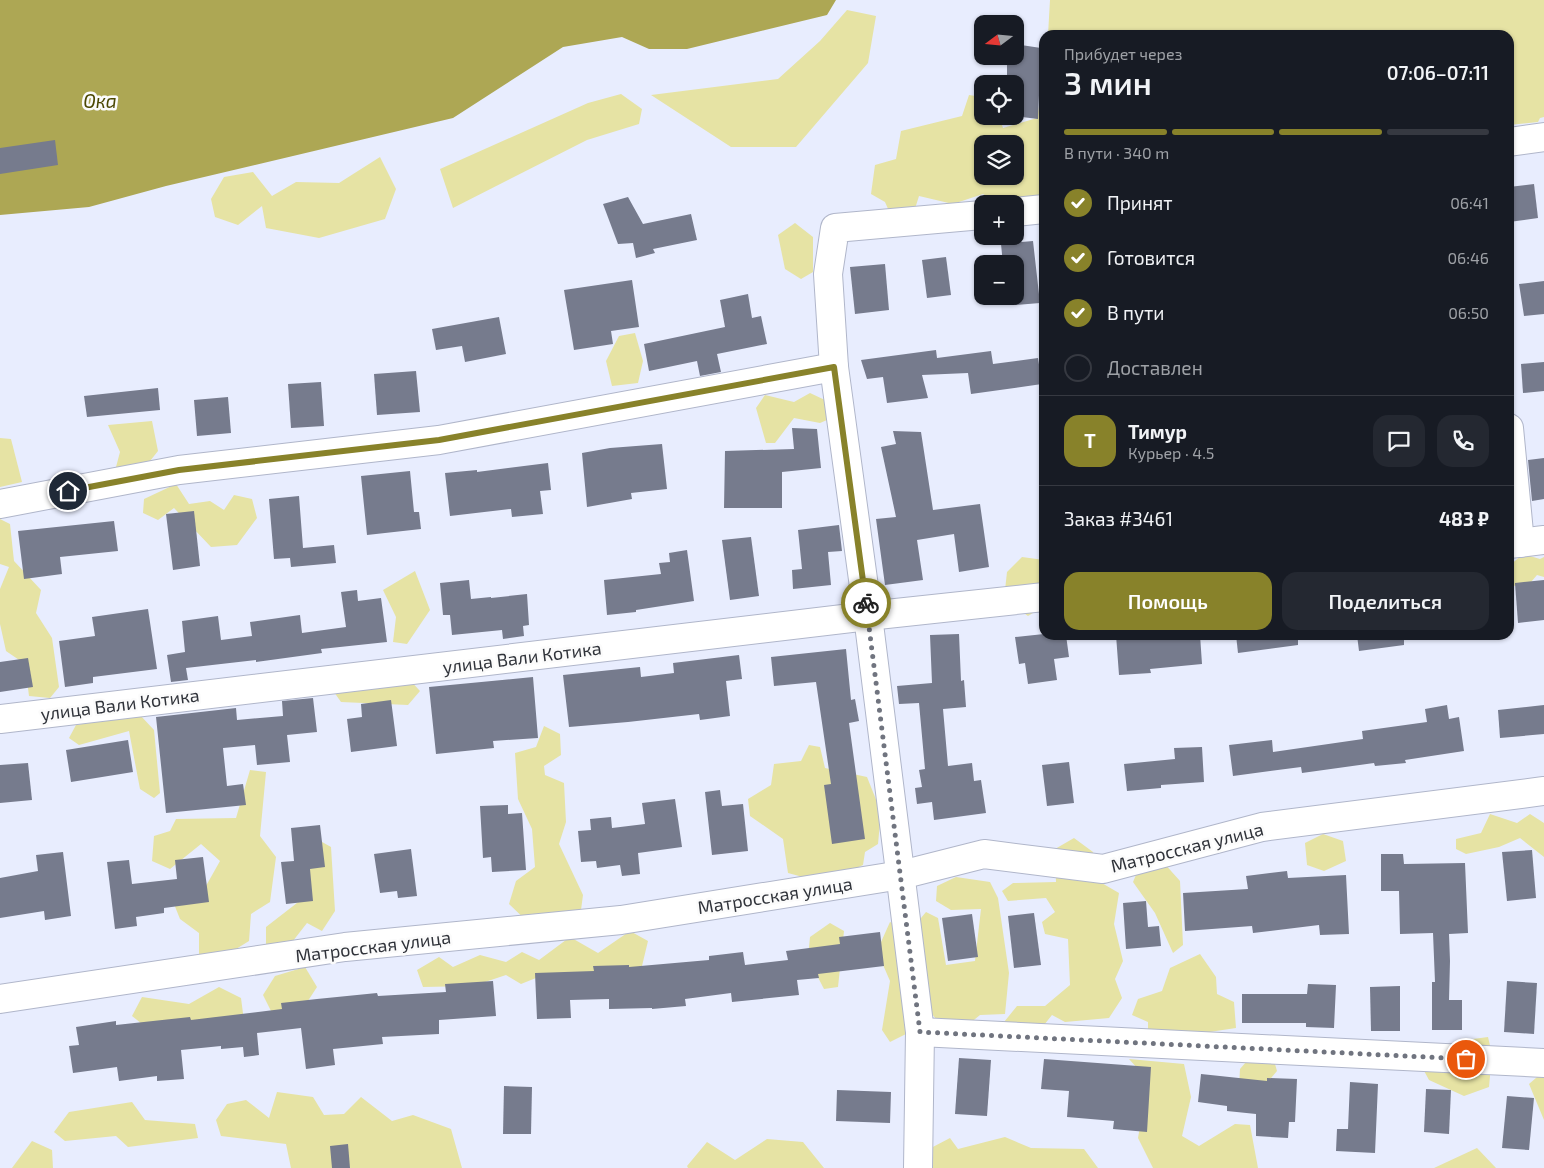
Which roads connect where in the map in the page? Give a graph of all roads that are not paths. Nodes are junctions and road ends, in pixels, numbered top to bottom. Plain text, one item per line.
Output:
1 (1544, 137) edge
2 (1514, 141) edge
3 (1039, 210) edge
4 (1024, 211) edge
5 (974, 216) edge
6 (834, 367) junction
7 (1514, 466) edge
8 (0, 504) edge
9 (1524, 543) edge
10 (1039, 597) edge
11 (868, 616) junction
12 (0, 719) edge
13 (1544, 791) edge
14 (901, 875) junction
15 (0, 999) edge
16 (920, 1032) junction
17 (1544, 1063) edge
18 (918, 1168) edge

1 - 2 street
3 - 4 street
5 - 6 street
6 - 8 street
6 - 11 street
7 - 9 street
10 - 11 street, улица Вали Котика
11 - 12 street, улица Вали Котика
11 - 14 street
13 - 14 street, Матросская улица
14 - 15 street, Матросская улица
14 - 16 street
16 - 17 street
16 - 18 street

